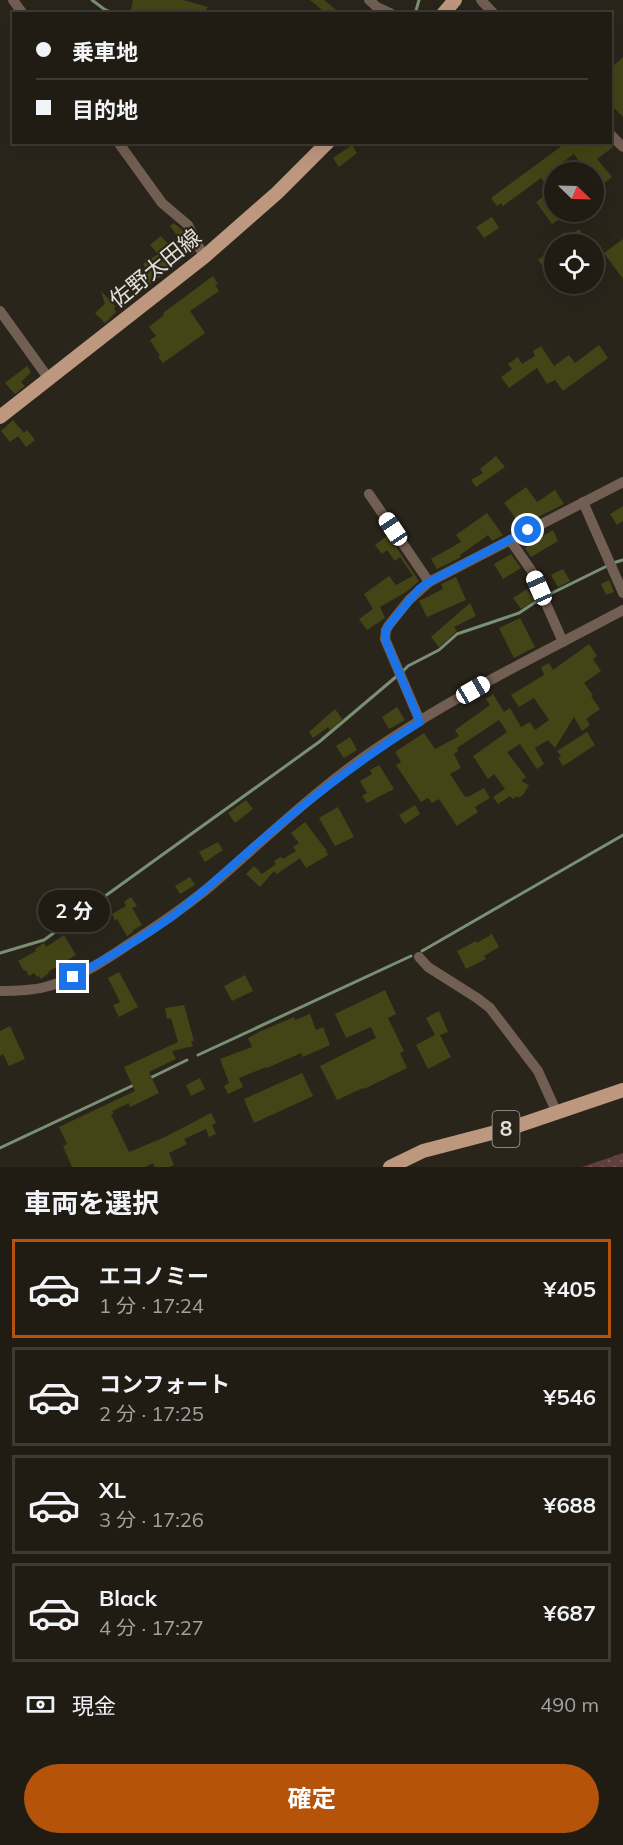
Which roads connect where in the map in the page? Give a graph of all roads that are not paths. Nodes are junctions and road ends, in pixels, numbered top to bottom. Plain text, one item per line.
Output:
1 (369, 0) edge
2 (455, 0) edge
3 (481, 0) edge
4 (388, 12) edge
5 (445, 12) edge
6 (492, 12) edge
7 (612, 136) edge
8 (119, 144) edge
9 (326, 144) edge
10 (623, 147) edge
11 (204, 257) junction
12 (0, 310) edge
13 (49, 378) junction
14 (0, 417) edge
15 (623, 482) edge
16 (369, 494) dead end
17 (583, 502) junction
18 (510, 540) junction
19 (429, 582) junction
20 (623, 593) edge
21 (623, 610) edge
22 (563, 642) junction
23 (420, 722) junction
24 (419, 957) dead end
25 (0, 991) edge
26 (623, 1090) edge
27 (556, 1113) junction
28 (390, 1167) edge

1 - 4 street
2 - 5 main road
3 - 6 street
7 - 10 street
8 - 11 street
9 - 11 main road, 佐野太田線
11 - 13 main road, 佐野太田線
12 - 13 street
13 - 14 main road, 佐野太田線
15 - 17 street
16 - 19 street
17 - 18 street
17 - 20 street
18 - 19 street
18 - 22 street
19 - 23 street
21 - 22 street
22 - 23 street
23 - 25 street
24 - 27 street
26 - 27 main road, 8
27 - 28 main road, 8

